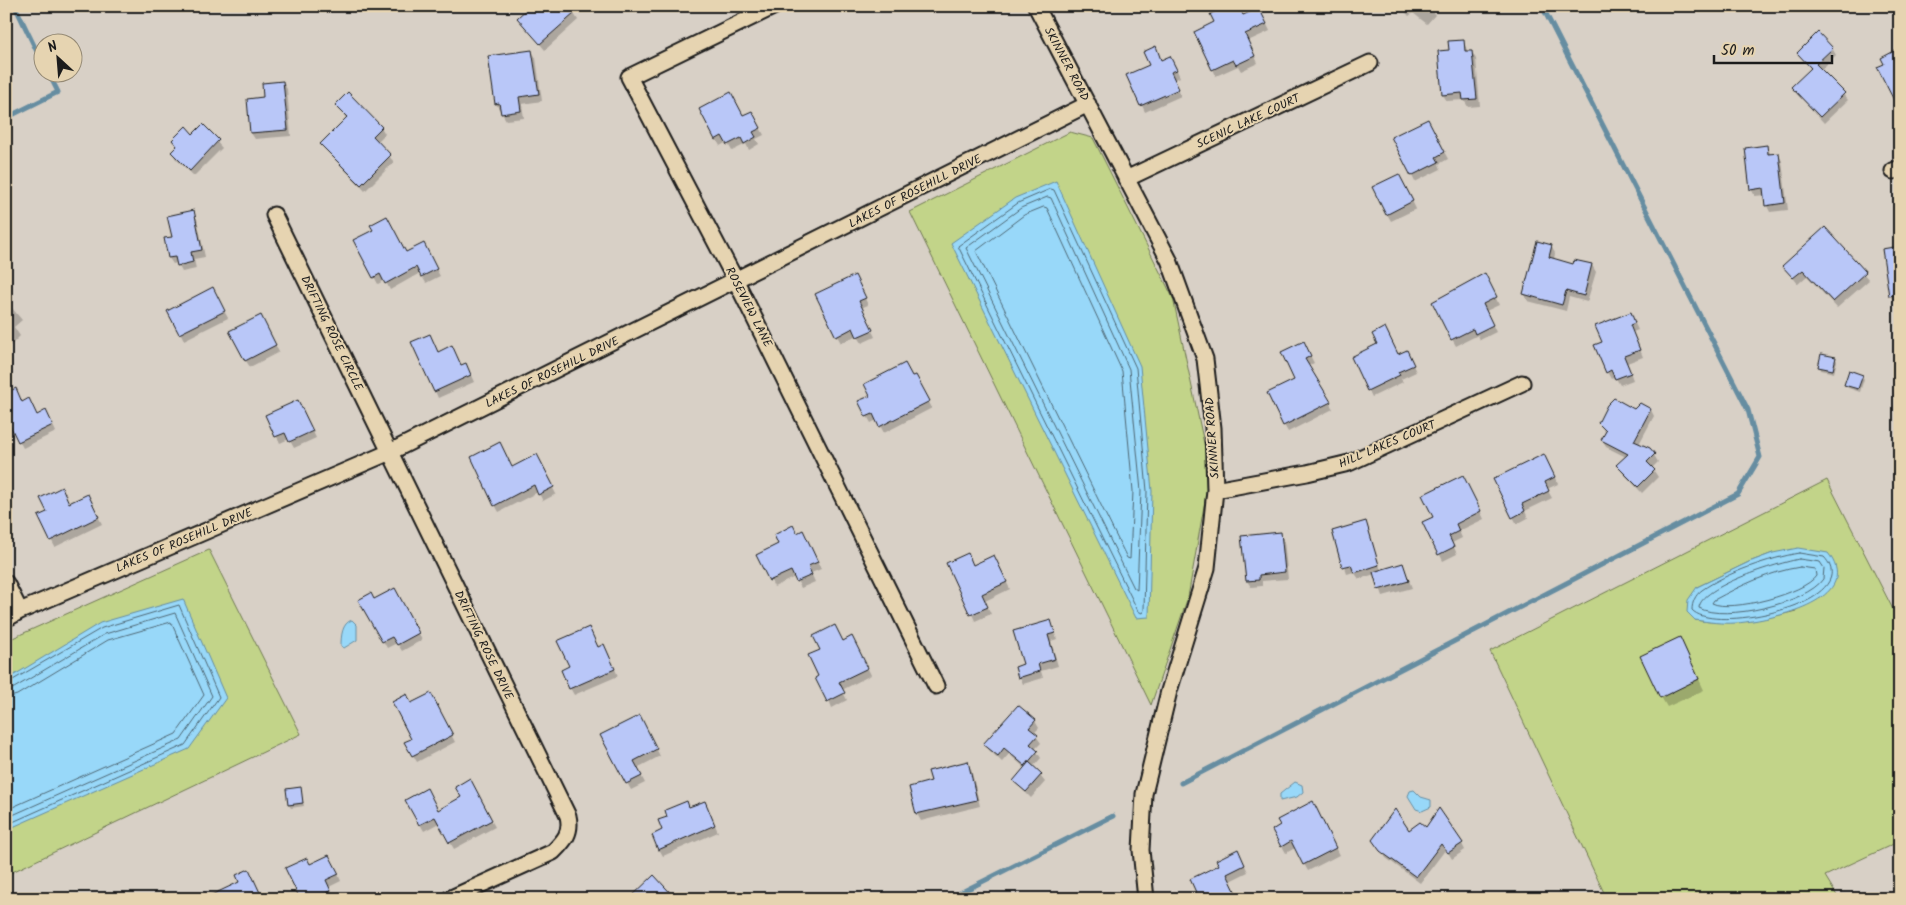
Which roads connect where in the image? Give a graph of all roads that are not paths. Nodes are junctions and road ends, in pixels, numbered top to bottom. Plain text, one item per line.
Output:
1 (775, 6) edge
2 (1036, 6) edge
3 (1370, 63) dead end
4 (1088, 104) junction
5 (1126, 179) junction
6 (274, 215) dead end
7 (736, 281) junction
8 (1522, 383) dead end
9 (390, 452) junction
10 (1215, 490) junction
11 (6, 583) edge
12 (20, 611) junction
13 (6, 619) edge
14 (936, 686) dead end
15 (449, 899) edge
16 (1146, 899) edge

1 - 7 street, ROSEVIEW LANE
2 - 4 street, SKINNER ROAD
3 - 5 street, SCENIC LAKE COURT
4 - 5 street, SKINNER ROAD
4 - 7 street, LAKES OF ROSEHILL DRIVE
5 - 10 street, SKINNER ROAD
6 - 9 street, DRIFTING ROSE CIRCLE
7 - 9 street, LAKES OF ROSEHILL DRIVE
7 - 14 street, ROSEVIEW LANE
8 - 10 street, HILL LAKES COURT
9 - 12 street, LAKES OF ROSEHILL DRIVE
9 - 15 street, DRIFTING ROSE DRIVE
10 - 16 street, SKINNER ROAD
11 - 12 street
12 - 13 street, LAKES OF ROSEHILL DRIVE

